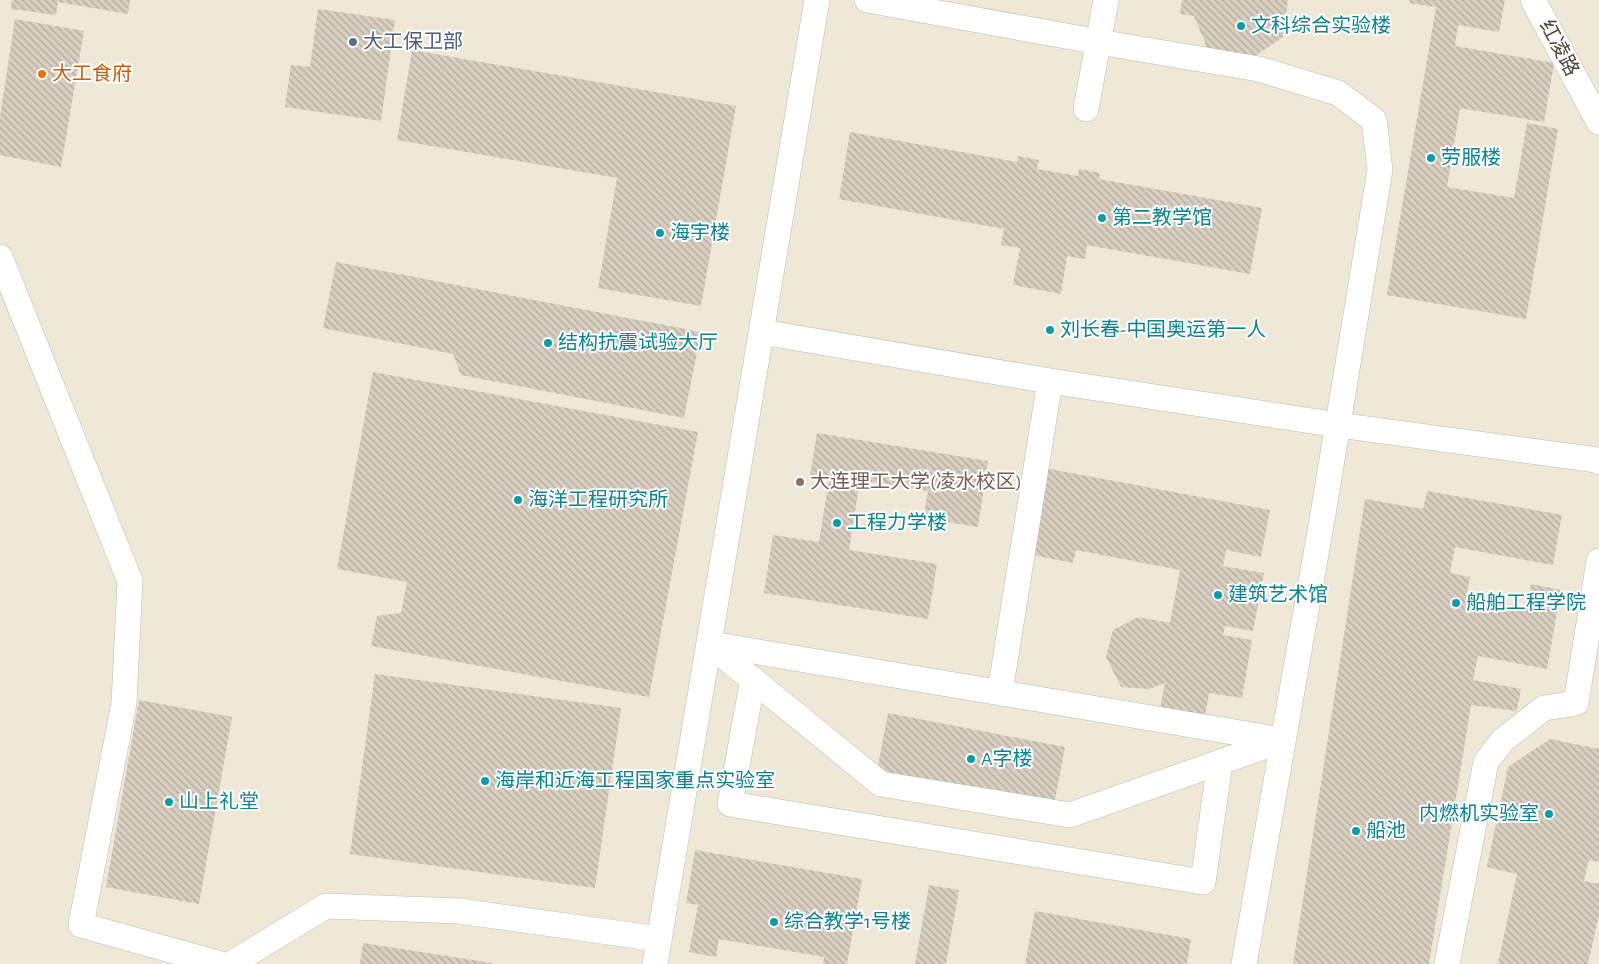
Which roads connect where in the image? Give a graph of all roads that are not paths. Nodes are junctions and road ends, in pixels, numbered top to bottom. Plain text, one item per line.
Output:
1 (817, 0) edge
2 (867, 0) edge
3 (1106, 0) edge
4 (1533, 0) edge
5 (1099, 42) junction
6 (1086, 109) dead end
7 (1599, 122) edge
8 (0, 257) edge
9 (762, 332) junction
10 (1050, 381) junction
11 (1338, 425) junction
12 (1599, 462) edge
13 (1599, 561) edge
14 (709, 644) junction
15 (753, 679) junction
16 (1000, 692) junction
17 (1283, 740) junction
18 (1220, 762) junction
19 (659, 939) junction
20 (221, 964) edge
21 (231, 964) edge
22 (655, 964) edge
23 (1244, 964) edge
24 (1446, 964) edge

1 - 9 street
2 - 5 street
3 - 5 street
4 - 7 street, 红凌路
5 - 6 street
5 - 11 street
8 - 20 street
9 - 10 street
9 - 14 street
10 - 11 street
10 - 16 street
11 - 12 street
11 - 17 street
13 - 24 street
14 - 15 street
14 - 16 street
14 - 19 street
15 - 18 street
15 - 18 street
16 - 17 street
17 - 18 street
17 - 23 street
19 - 21 street
19 - 22 street

